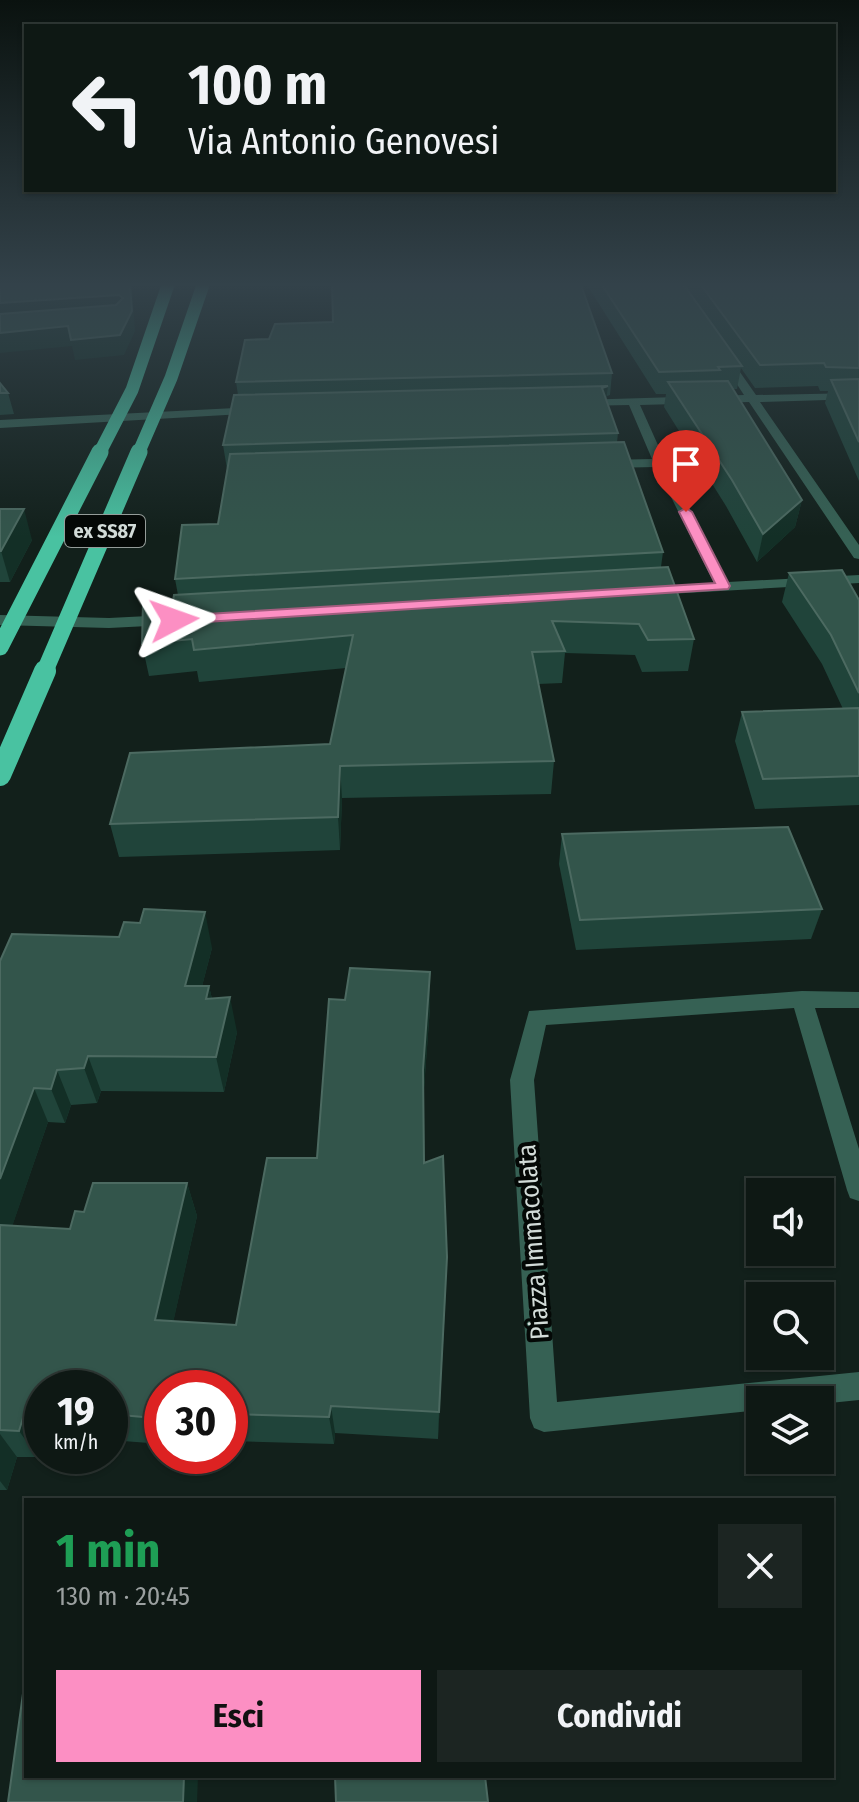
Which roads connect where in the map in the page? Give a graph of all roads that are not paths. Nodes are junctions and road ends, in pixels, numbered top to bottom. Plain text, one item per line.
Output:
1 (139, 369) edge
2 (174, 369) edge
3 (732, 369) edge
4 (859, 396) edge
5 (753, 400) junction
6 (633, 402) junction
7 (570, 403) edge
8 (270, 411) edge
9 (0, 424) edge
10 (660, 463) junction
11 (597, 465) edge
12 (859, 555) edge
13 (859, 579) edge
14 (723, 586) junction
15 (629, 592) edge
16 (190, 619) edge
17 (0, 620) edge
18 (0, 647) edge
19 (0, 775) edge
20 (802, 999) junction
21 (859, 1000) edge
22 (859, 1190) edge
23 (859, 1386) edge

1 - 18 highway, ex SS87, bridge
2 - 19 highway, ex SS87, bridge
3 - 5 street
4 - 5 street
5 - 6 street
5 - 12 street
6 - 7 street
6 - 10 street
8 - 9 street
10 - 11 street
10 - 14 street
13 - 14 street
14 - 15 street
16 - 17 street
20 - 21 street, Piazza Immacolata
20 - 22 street
20 - 23 street, Piazza Immacolata

